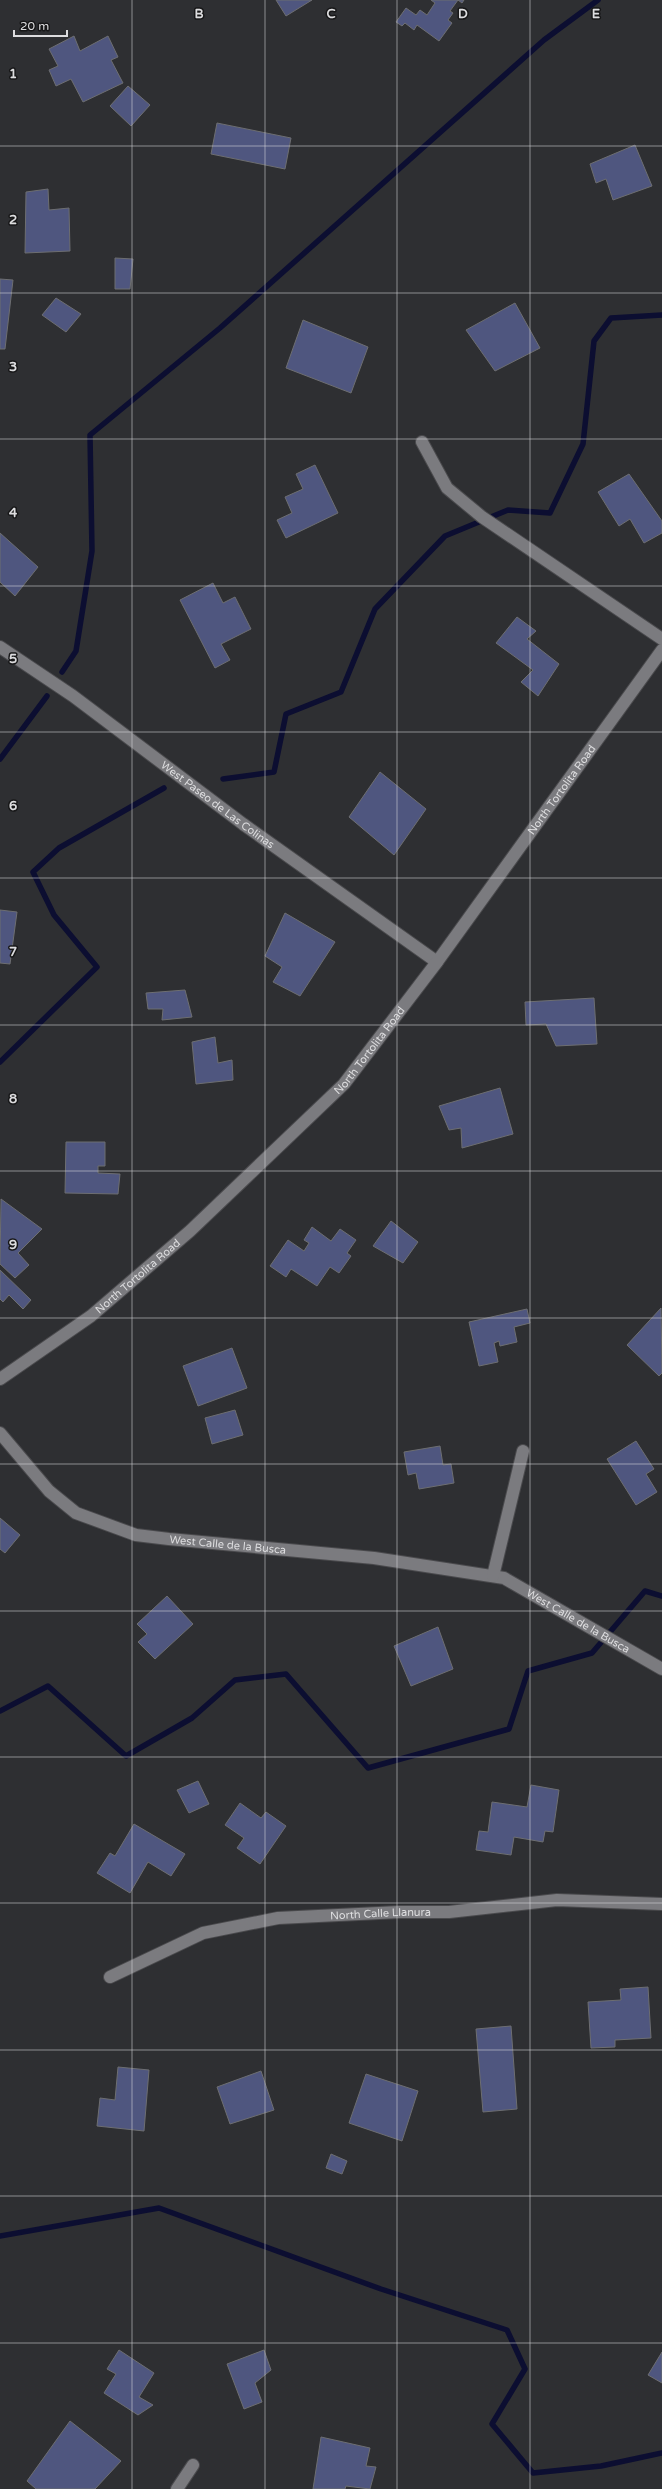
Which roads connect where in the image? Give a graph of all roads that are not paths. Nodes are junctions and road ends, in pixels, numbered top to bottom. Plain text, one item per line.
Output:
1 (422, 442) dead end
2 (662, 638) edge
3 (0, 647) edge
4 (662, 650) edge
5 (437, 962) junction
6 (0, 1379) edge
7 (0, 1433) edge
8 (523, 1451) dead end
9 (493, 1576) junction
10 (662, 1669) edge
11 (662, 1904) edge
12 (110, 1977) dead end
13 (193, 2465) dead end
14 (177, 2489) edge

1 - 2 street
3 - 5 street, West Paseo de Las Colinas
4 - 5 street, North Tortolita Road
5 - 6 street, North Tortolita Road
7 - 9 street, West Calle de la Busca
8 - 9 street
9 - 10 street, West Calle de la Busca
11 - 12 street, North Calle Llanura
13 - 14 street

